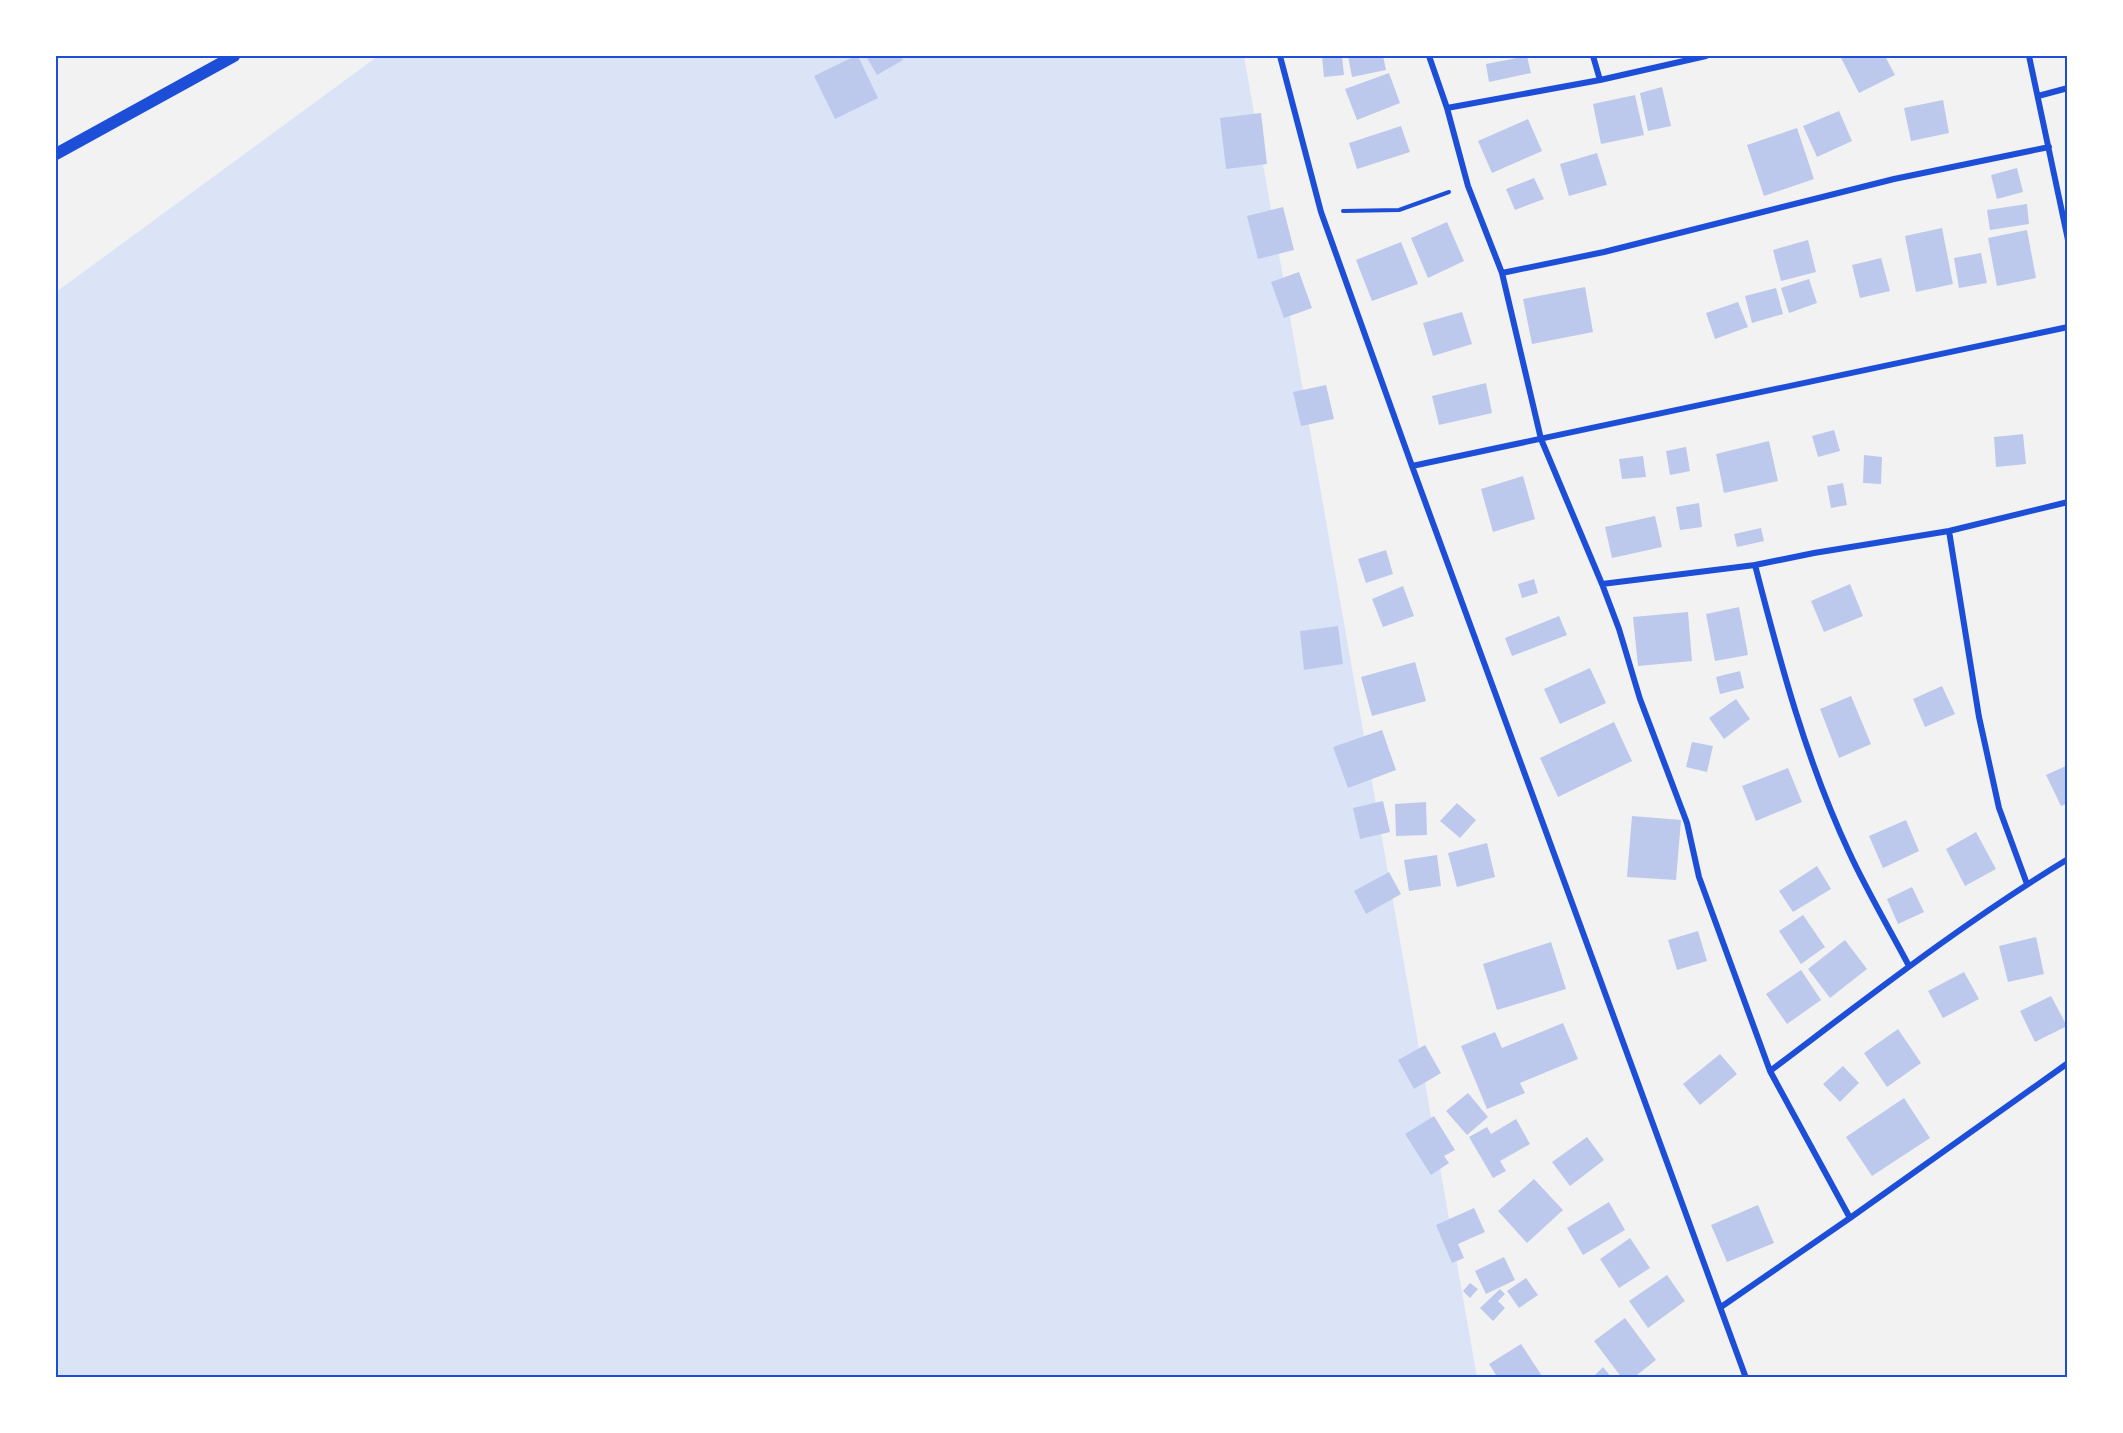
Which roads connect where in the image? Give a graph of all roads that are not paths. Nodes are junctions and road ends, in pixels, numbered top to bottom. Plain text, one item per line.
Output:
1 (234, 56) edge
2 (1280, 56) edge
3 (1429, 56) edge
4 (1593, 56) edge
5 (1706, 56) edge
6 (2029, 56) edge
7 (1600, 80) junction
8 (2067, 88) edge
9 (2038, 96) junction
10 (1447, 108) junction
11 (2049, 147) junction
12 (56, 154) edge
13 (2067, 240) edge
14 (1502, 273) junction
15 (2067, 327) edge
16 (1541, 439) junction
17 (1412, 466) junction
18 (2067, 501) edge
19 (1949, 531) junction
20 (1755, 565) junction
21 (1602, 584) junction
22 (2067, 859) edge
23 (2027, 884) junction
24 (1909, 966) junction
25 (2067, 1063) edge
26 (1770, 1071) junction
27 (1850, 1218) junction
28 (1721, 1307) junction
29 (1746, 1377) edge

1 - 12 main road
2 - 17 street
3 - 10 street
4 - 7 street
5 - 7 street
6 - 9 street
7 - 10 street
8 - 9 street
9 - 11 street
10 - 14 street
11 - 13 street
11 - 14 street
14 - 16 street
15 - 16 street
16 - 17 street
16 - 21 street
17 - 28 street
18 - 19 street
19 - 20 street
19 - 23 street
20 - 21 street
20 - 24 street
21 - 26 street
22 - 23 street
23 - 24 street
24 - 26 street
25 - 27 street
26 - 27 street
27 - 28 street
28 - 29 street

